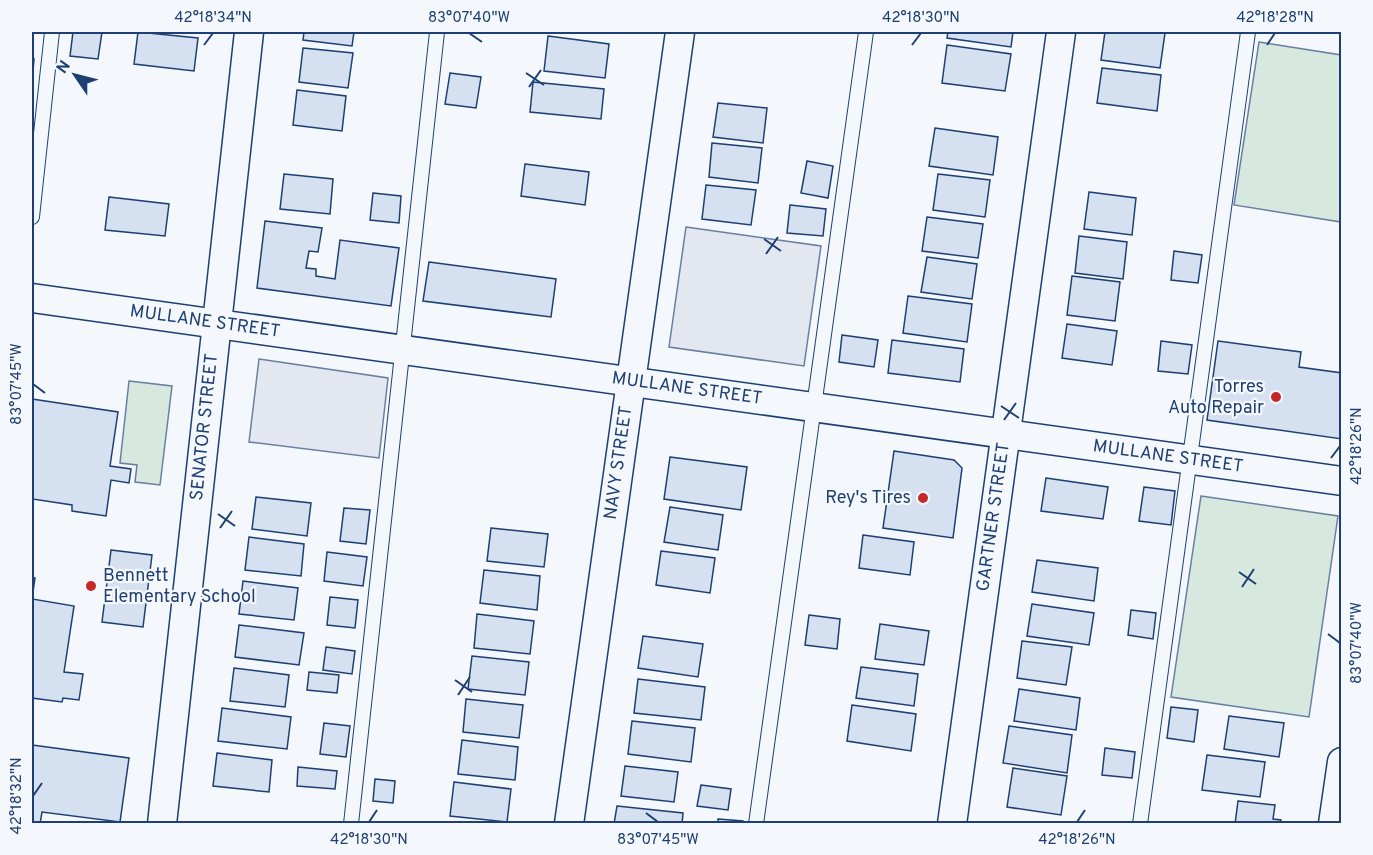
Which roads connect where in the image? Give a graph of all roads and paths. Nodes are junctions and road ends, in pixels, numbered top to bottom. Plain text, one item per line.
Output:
1 (52, 32) edge
2 (249, 32) edge
3 (438, 32) edge
4 (680, 32) edge
5 (866, 32) edge
6 (1061, 32) edge
7 (1248, 32) edge
8 (32, 217) edge
9 (32, 298) edge
10 (216, 323) junction
11 (403, 349) junction
12 (630, 380) junction
13 (814, 407) junction
14 (1006, 434) junction
15 (1188, 460) junction
16 (1341, 481) edge
17 (1341, 762) edge
18 (162, 824) edge
19 (351, 824) edge
20 (569, 824) edge
21 (756, 824) edge
22 (952, 824) edge
23 (1140, 824) edge
24 (1333, 824) edge

1 - 8 lane
2 - 10 street, SENATOR STREET
3 - 11 lane
4 - 12 street, NAVY STREET
5 - 13 lane
6 - 14 street, GARTNER STREET
7 - 15 lane
9 - 10 street, MULLANE STREET
10 - 11 street, MULLANE STREET
10 - 18 street, SENATOR STREET
11 - 12 street, MULLANE STREET
11 - 19 lane
12 - 13 street, MULLANE STREET
12 - 20 street, NAVY STREET
13 - 14 street, MULLANE STREET
13 - 21 lane
14 - 15 street, MULLANE STREET
14 - 22 street, GARTNER STREET
15 - 16 street, MULLANE STREET
15 - 23 lane
17 - 24 street

